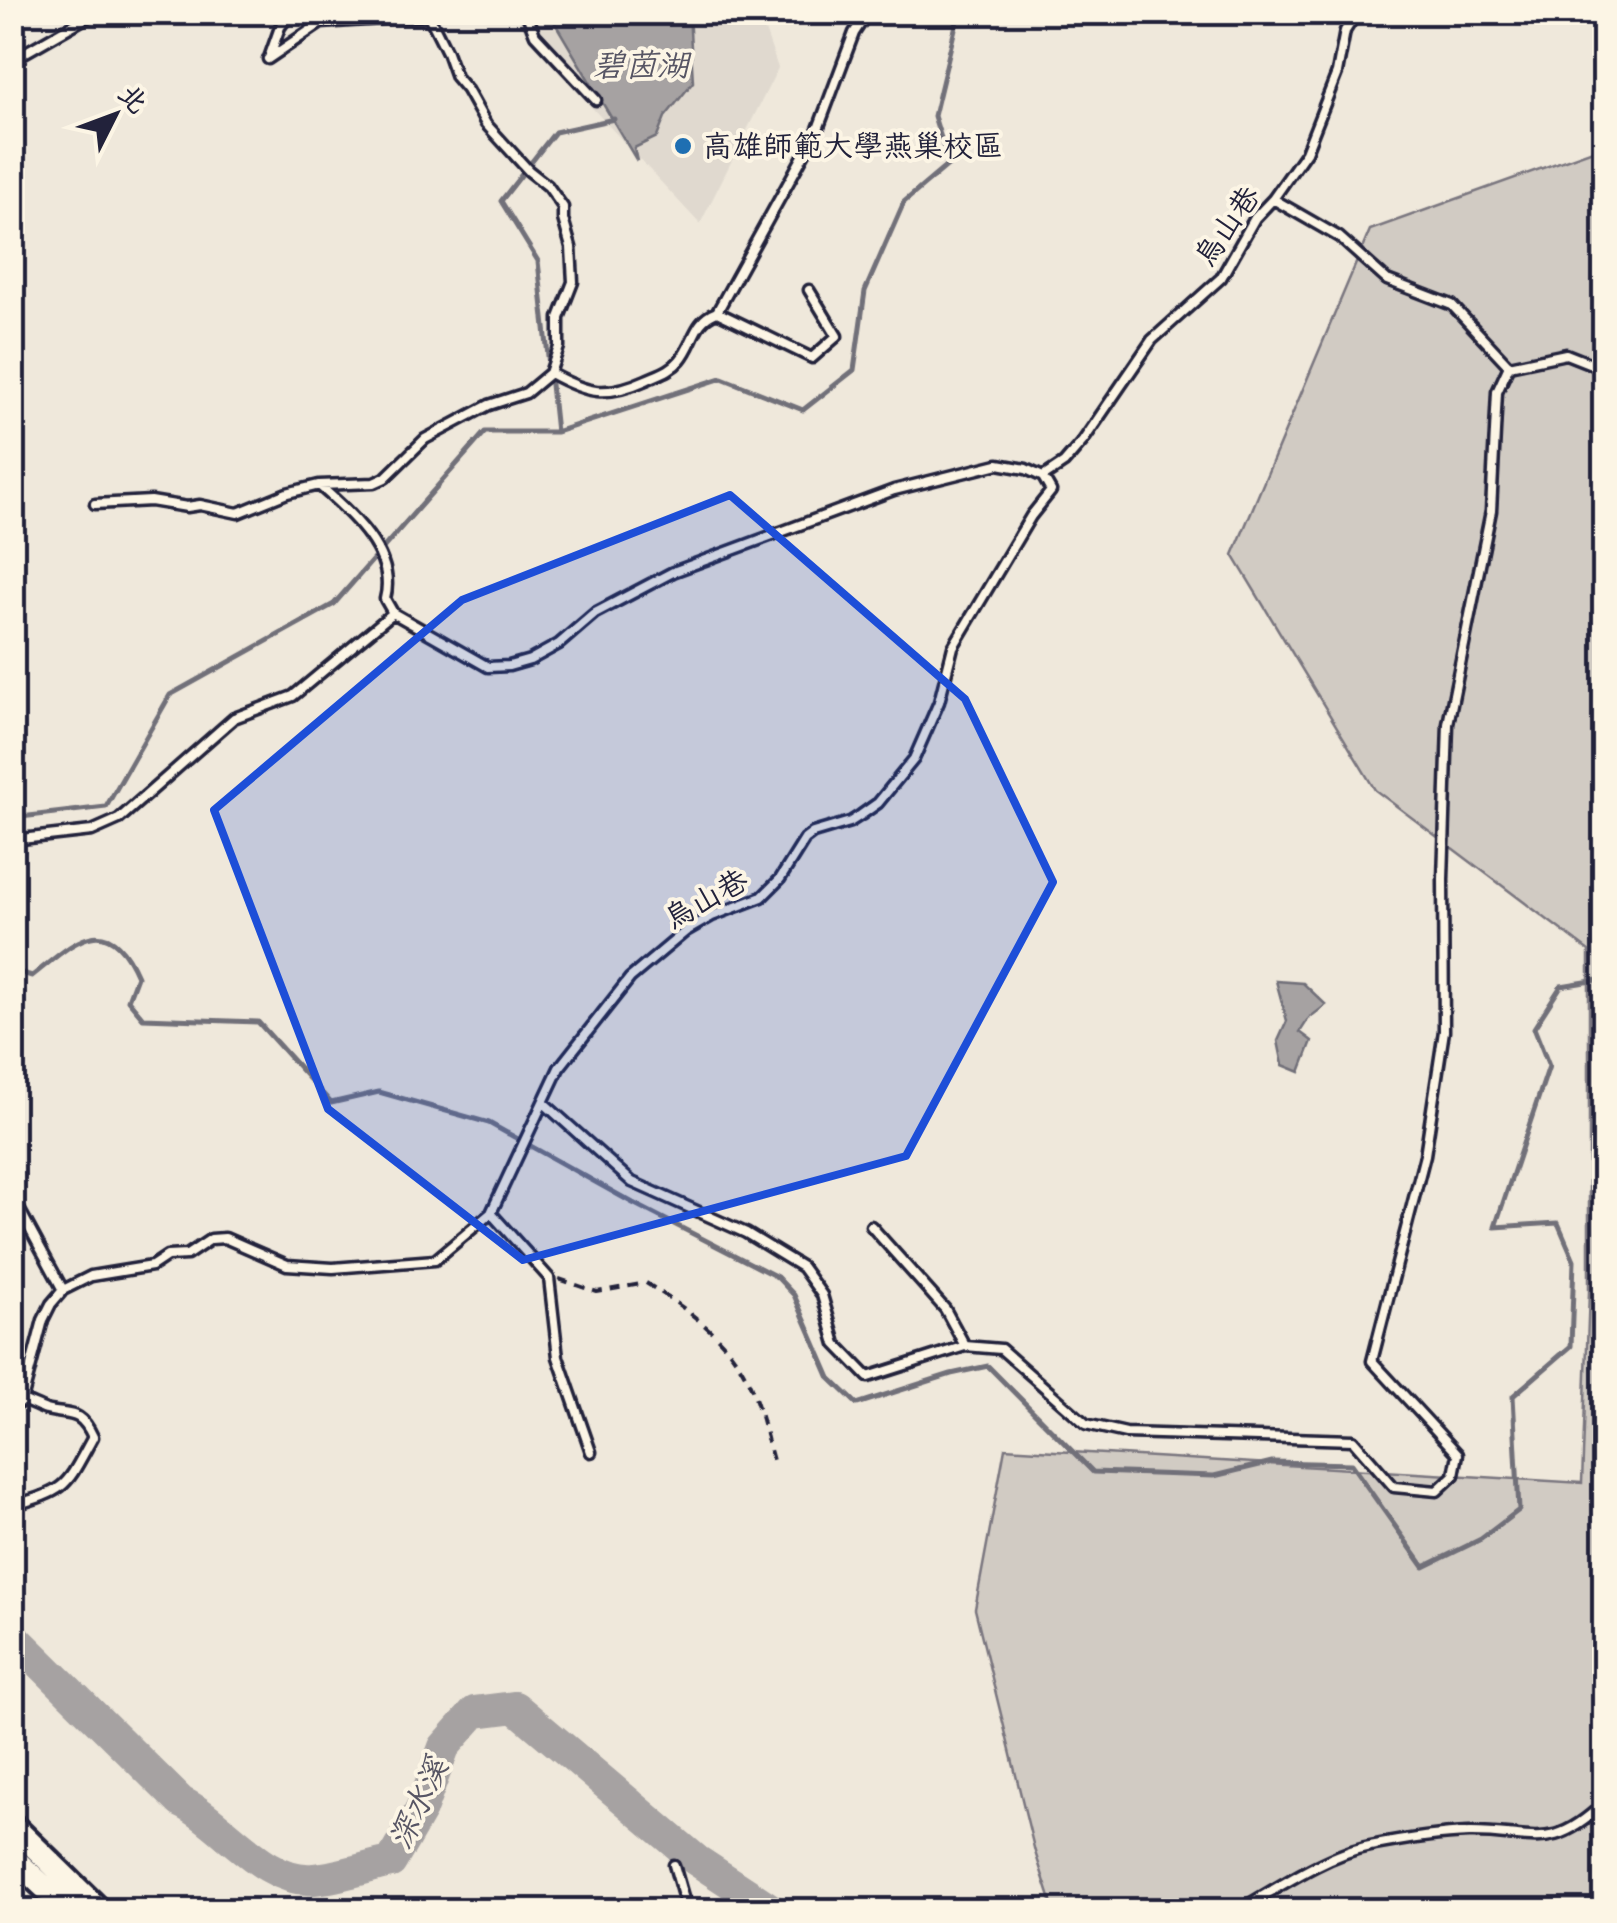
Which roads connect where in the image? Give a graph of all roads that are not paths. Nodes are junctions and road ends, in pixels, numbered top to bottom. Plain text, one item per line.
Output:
1 (96, 12) edge
2 (291, 12) edge
3 (526, 12) edge
4 (868, 12) edge
5 (1356, 12) edge
6 (427, 14) edge
7 (12, 55) edge
8 (596, 100) dead end
9 (1273, 199) junction
10 (809, 290) dead end
11 (717, 312) junction
12 (1510, 366) junction
13 (1604, 369) edge
14 (550, 373) junction
15 (1043, 477) junction
16 (319, 485) junction
17 (96, 504) dead end
18 (12, 612) edge
19 (394, 613) junction
20 (12, 625) edge
21 (12, 840) edge
22 (544, 1104) junction
23 (17, 1205) dead end
24 (491, 1213) junction
25 (870, 1226) dead end
26 (64, 1290) junction
27 (964, 1346) junction
28 (22, 1400) junction
29 (12, 1410) edge
30 (590, 1452) dead end
31 (12, 1506) edge
32 (1604, 1803) edge
33 (12, 1825) edge
34 (12, 1857) edge
35 (674, 1865) dead end
36 (68, 1910) edge
37 (99, 1910) edge
38 (687, 1910) edge
39 (1238, 1910) edge

1 - 7 lane
2 - 6 lane
3 - 8 lane
4 - 11 lane
5 - 9 lane, 烏山巷
6 - 14 lane
9 - 12 lane
9 - 15 lane, 烏山巷
10 - 11 lane
11 - 14 lane
12 - 13 lane
12 - 27 lane
14 - 16 lane
15 - 19 lane
15 - 22 lane, 烏山巷
16 - 17 lane
16 - 19 lane
18 - 20 lane
19 - 21 lane
22 - 24 lane, 烏山巷
22 - 27 lane
23 - 26 lane
24 - 26 lane
24 - 30 lane
25 - 27 lane
26 - 28 lane
28 - 29 lane
28 - 31 lane
32 - 39 lane
33 - 37 main road
34 - 36 main road
35 - 38 lane

